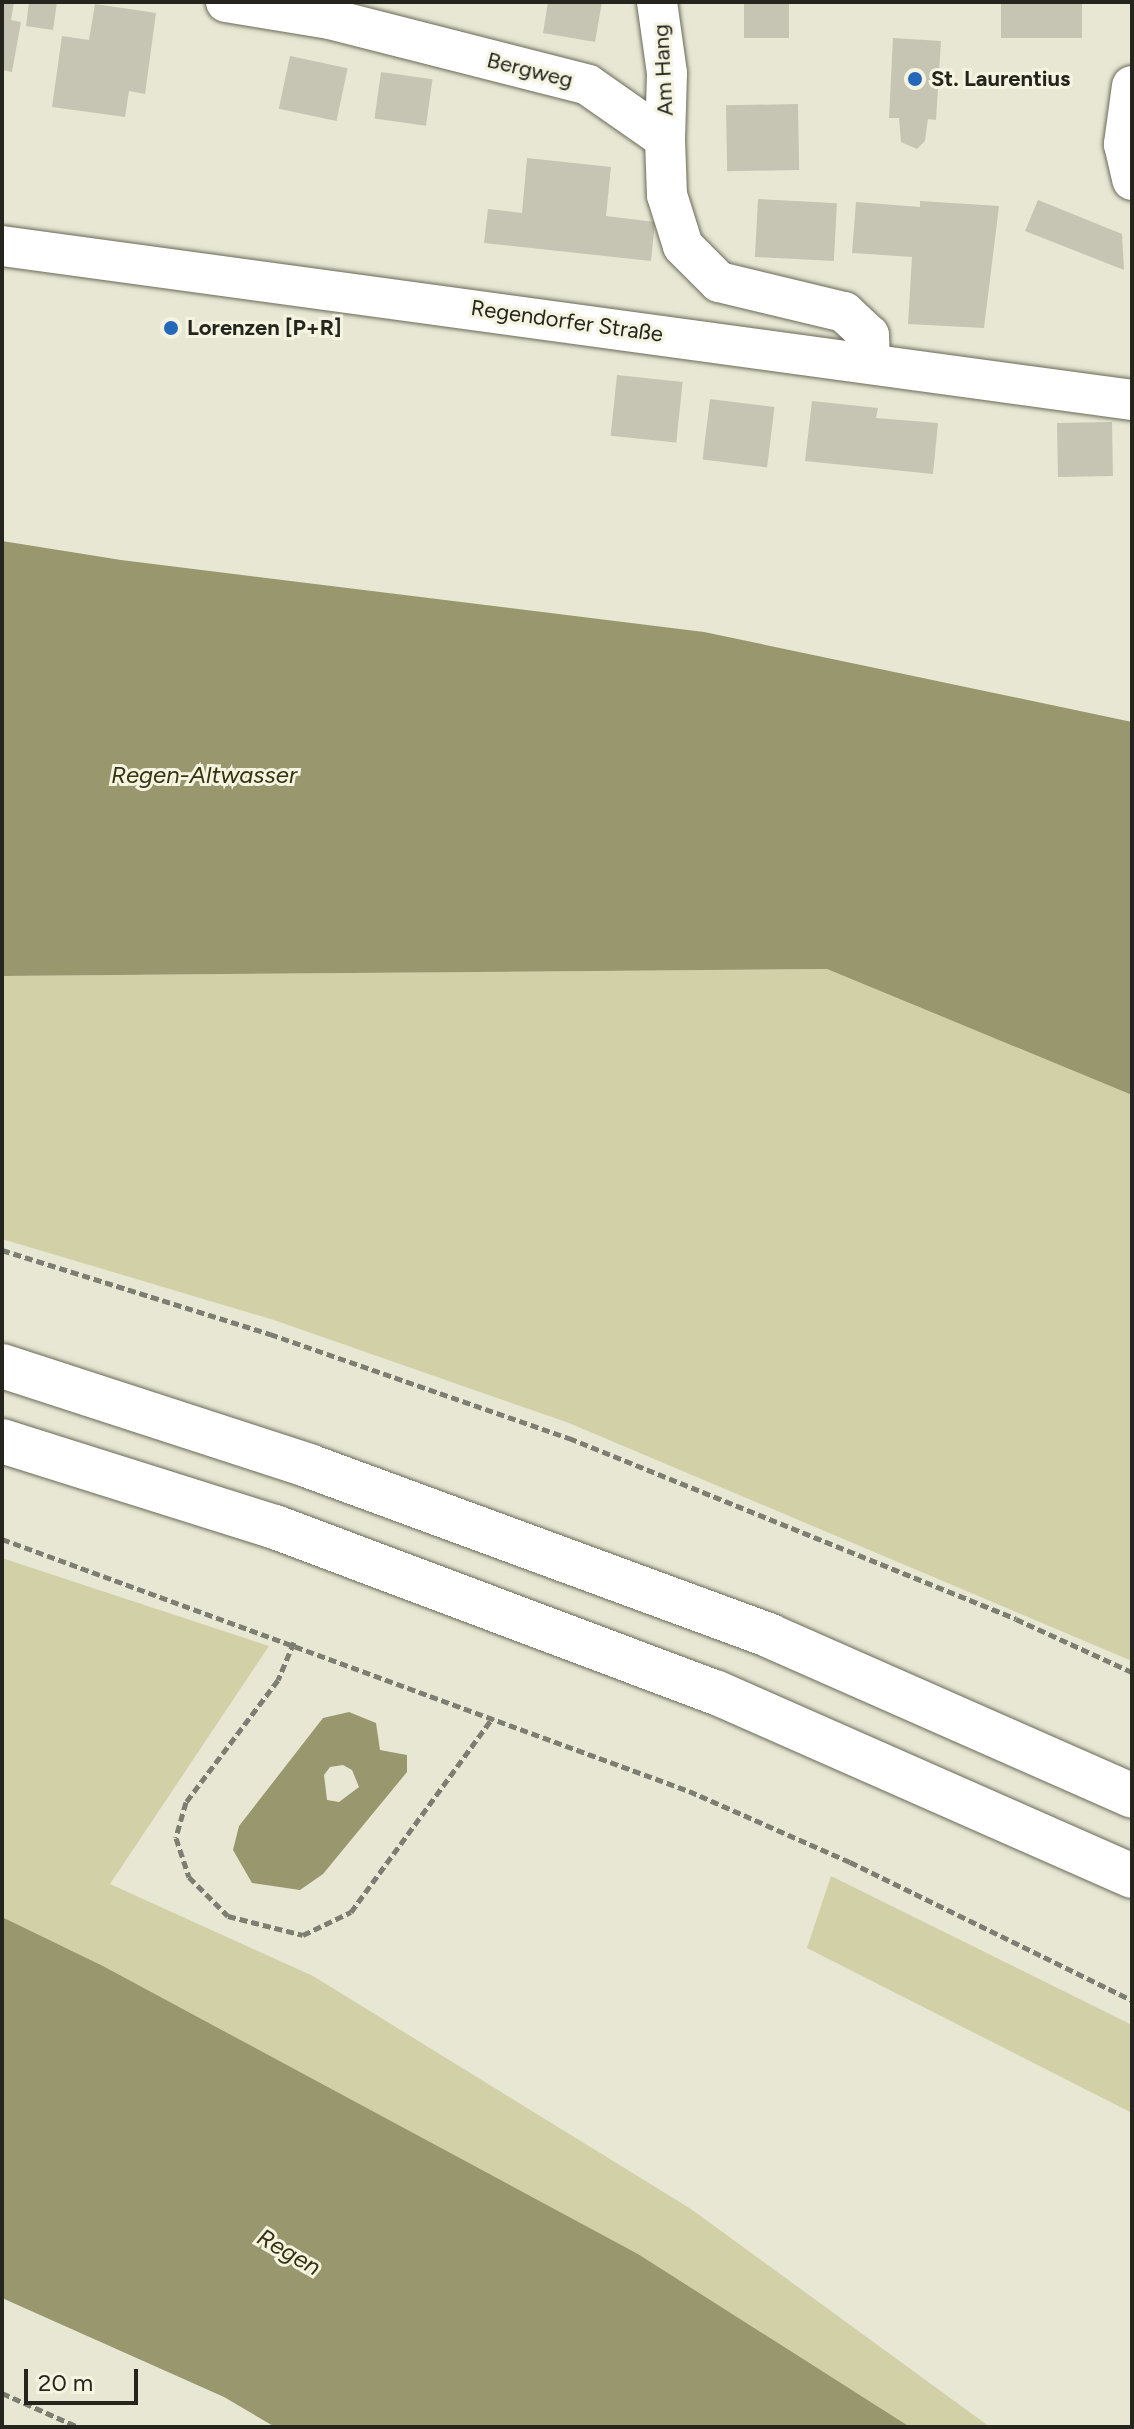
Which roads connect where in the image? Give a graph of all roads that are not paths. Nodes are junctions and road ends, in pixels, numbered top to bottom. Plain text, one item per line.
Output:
1 (226, 2) edge
2 (657, 2) edge
3 (1132, 86) edge
4 (665, 139) junction
5 (1132, 180) edge
6 (2, 246) edge
7 (870, 362) junction
8 (1132, 400) edge
9 (2, 1366) edge
10 (2, 1441) edge
11 (1132, 1796) edge
12 (1132, 1876) edge

1 - 4 street, Bergweg
2 - 4 street, Am Hang
3 - 5 street
4 - 7 street
6 - 7 street, Regendorfer Straße
7 - 8 street, Regendorfer Straße
9 - 11 highway
10 - 12 highway

